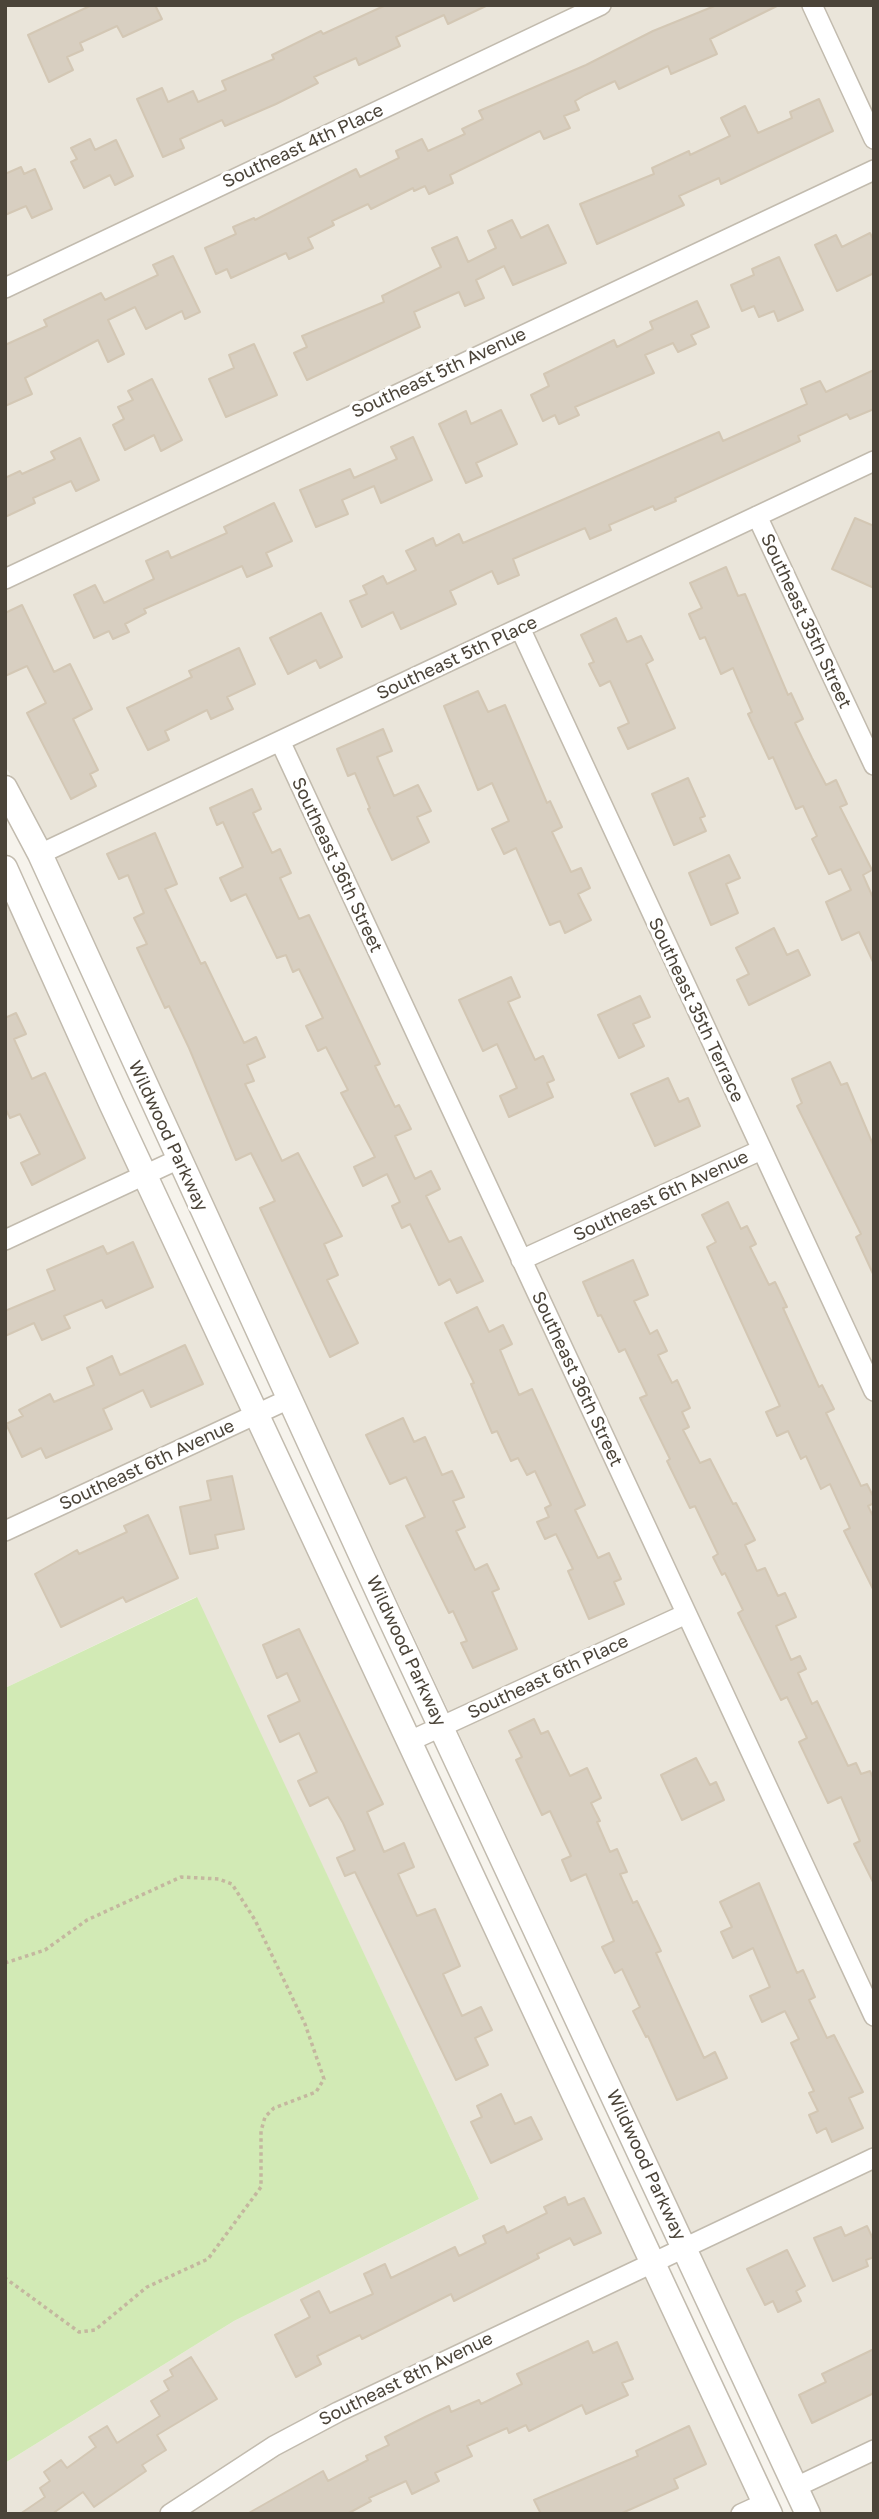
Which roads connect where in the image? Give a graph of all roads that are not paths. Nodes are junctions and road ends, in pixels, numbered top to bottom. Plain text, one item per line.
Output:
1 (601, 5) edge
2 (812, 5) edge
3 (874, 139) edge
4 (874, 170) edge
5 (5, 288) edge
6 (874, 461) edge
7 (757, 516) junction
8 (5, 579) edge
9 (520, 628) junction
10 (279, 741) junction
11 (874, 765) edge
12 (5, 788) edge
13 (40, 855) junction
14 (5, 868) edge
15 (761, 1150) junction
16 (179, 1159) junction
17 (145, 1175) junction
18 (5, 1240) edge
19 (521, 1260) junction
20 (874, 1391) edge
21 (289, 1399) junction
22 (257, 1413) junction
23 (5, 1531) edge
24 (686, 1614) junction
25 (441, 1726) junction
26 (410, 1741) junction
27 (874, 2016) edge
28 (874, 2158) edge
29 (684, 2246) junction
30 (653, 2262) junction
31 (874, 2450) edge
32 (796, 2487) junction
33 (768, 2508) edge
34 (170, 2514) edge
35 (741, 2514) edge
36 (808, 2514) edge

1 - 5 street, Southeast 4th Place
2 - 3 street
4 - 8 street, Southeast 5th Avenue
6 - 7 street, Southeast 5th Place
7 - 9 street, Southeast 5th Place
7 - 11 street, Southeast 35th Street
9 - 10 street, Southeast 5th Place
9 - 15 street, Southeast 35th Terrace
10 - 13 street, Southeast 5th Place
10 - 19 street, Southeast 36th Street
12 - 13 street, Wildwood Parkway
13 - 16 street, Wildwood Parkway
14 - 17 street, Wildwood Parkway
15 - 19 street, Southeast 6th Avenue
15 - 20 street, Southeast 35th Terrace
16 - 17 street
16 - 21 street, Wildwood Parkway
17 - 18 street
17 - 22 street, Wildwood Parkway
19 - 24 street, Southeast 36th Street
21 - 22 street, Southeast 6th Avenue
21 - 25 street, Wildwood Parkway
22 - 23 street, Southeast 6th Avenue
22 - 26 street, Wildwood Parkway
24 - 25 street, Southeast 6th Place
24 - 27 street, Southeast 36th Street
25 - 26 street, Southeast 6th Place
25 - 29 street, Wildwood Parkway
26 - 30 street, Wildwood Parkway
28 - 29 street
29 - 30 street, Southeast 8th Avenue
29 - 32 street, Wildwood Parkway
30 - 33 street, Wildwood Parkway
30 - 34 street, Southeast 8th Avenue
31 - 32 street
32 - 33 street
32 - 36 street, Wildwood Parkway
33 - 35 street

